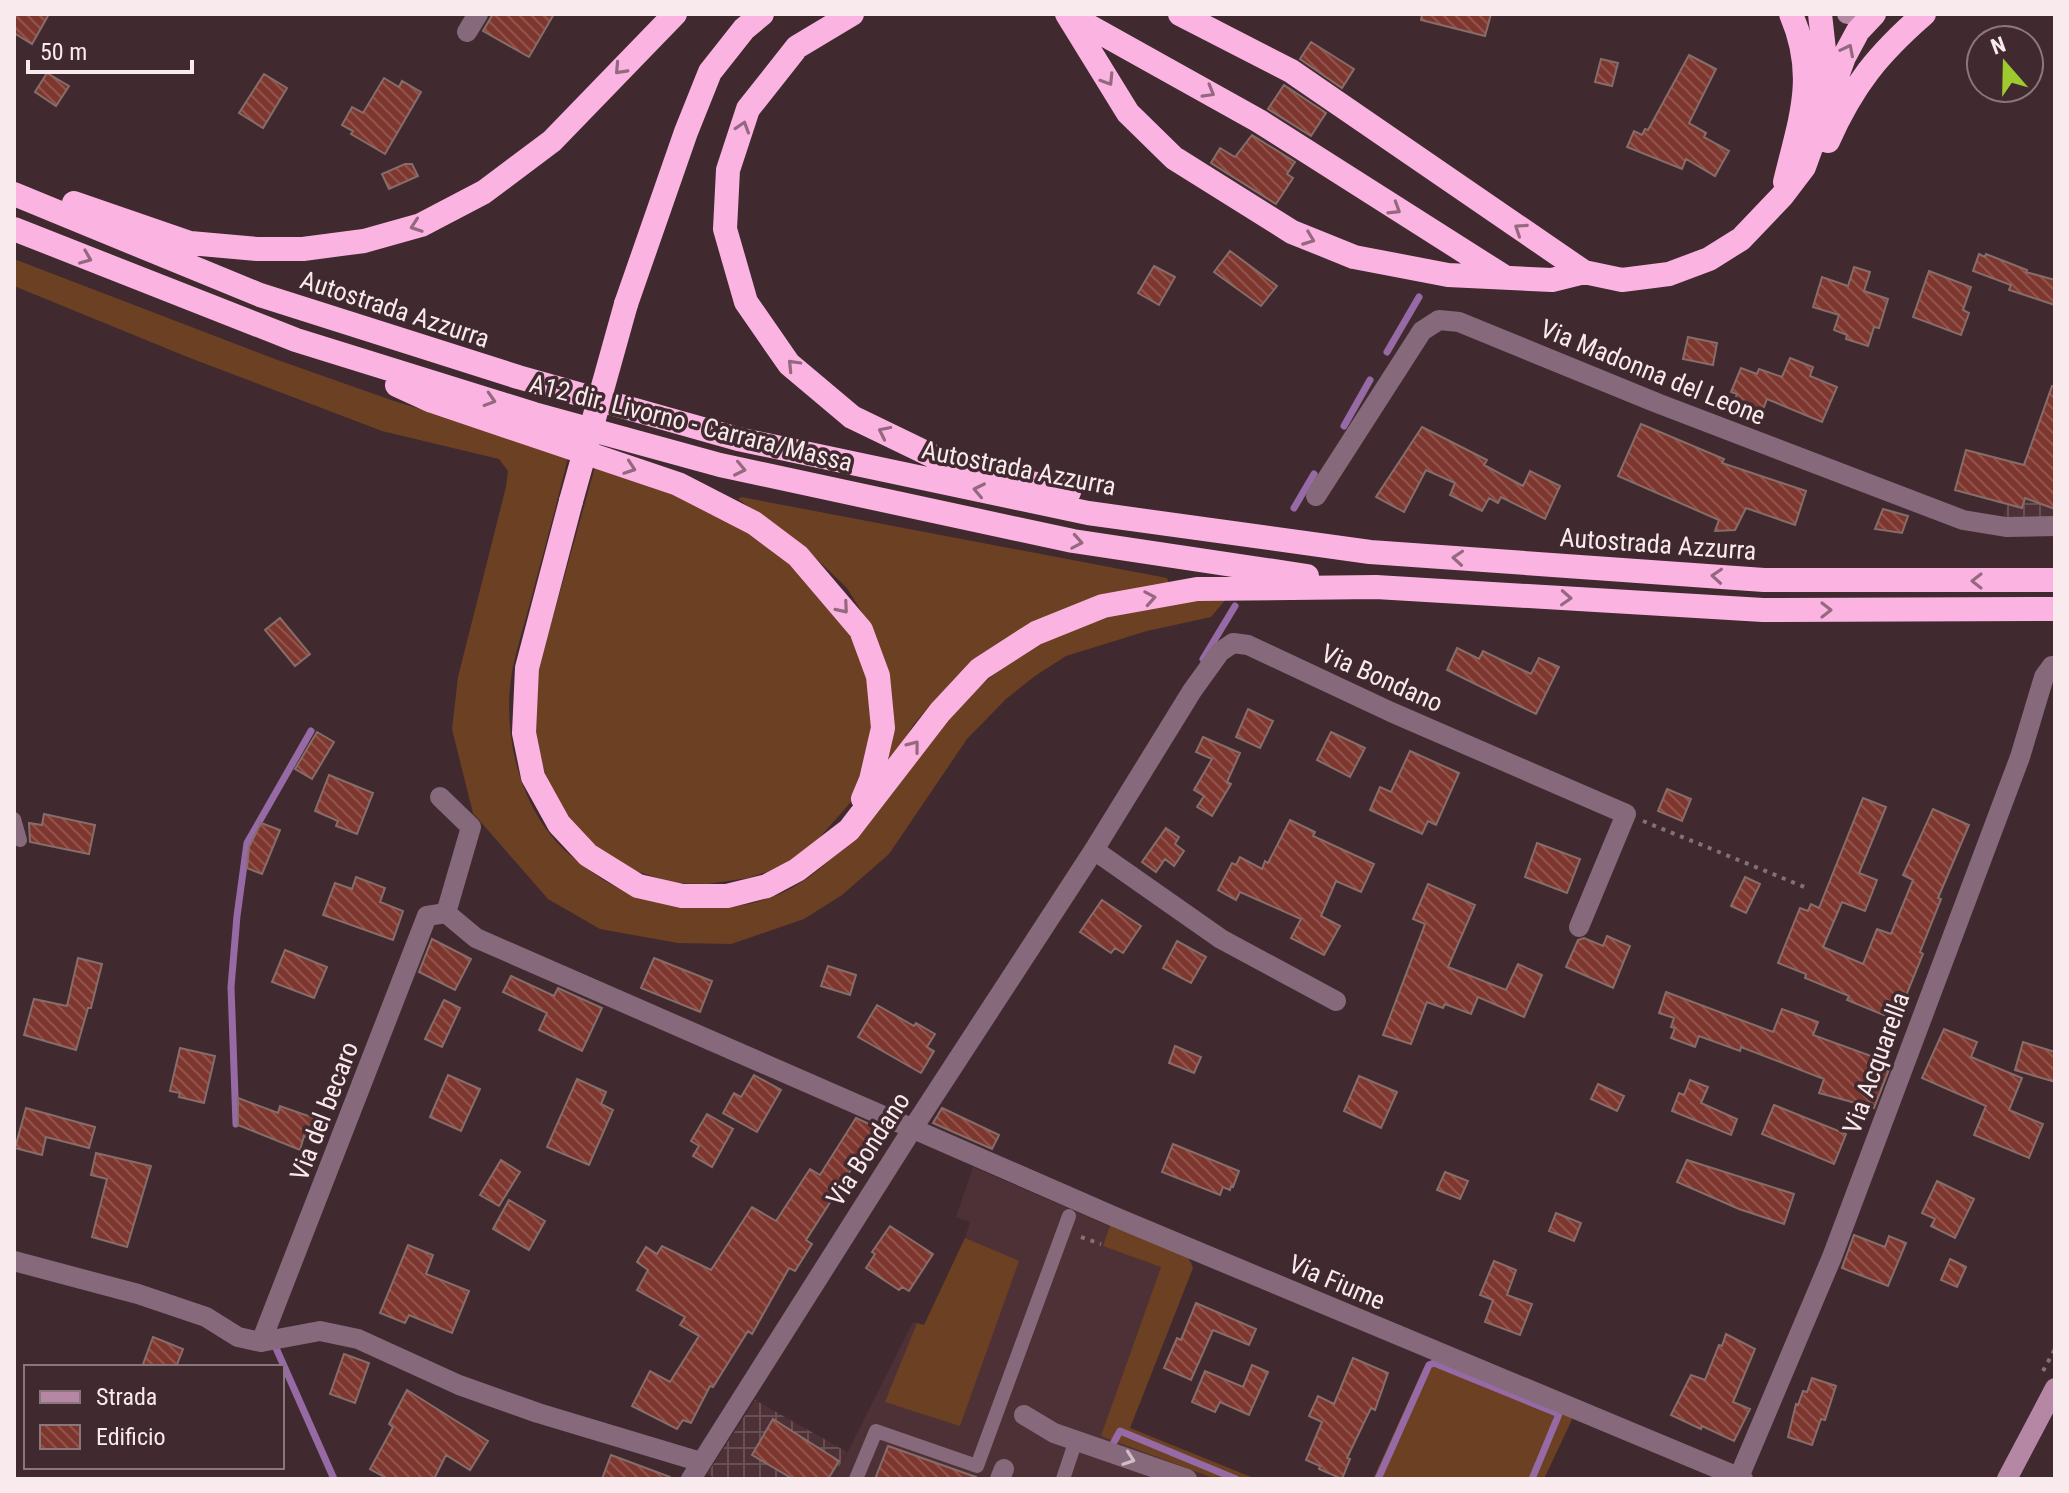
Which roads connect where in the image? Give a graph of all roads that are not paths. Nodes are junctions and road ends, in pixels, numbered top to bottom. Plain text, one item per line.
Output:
1 (675, 14) edge
2 (762, 14) edge
3 (852, 14) edge
4 (1068, 14) edge
5 (1180, 14) edge
6 (1791, 14) edge
7 (1820, 14) edge
8 (1847, 14) edge
9 (1866, 14) edge
10 (1874, 14) edge
11 (1924, 14) edge
12 (14, 185) edge
13 (14, 194) edge
14 (1782, 196) junction
15 (14, 229) edge
16 (1584, 272) junction
17 (1505, 278) junction
18 (296, 340) junction
19 (1316, 496) dead end
20 (1171, 524) junction
21 (2055, 526) edge
22 (2055, 580) edge
23 (1376, 587) junction
24 (2055, 609) edge
25 (2055, 666) edge
26 (440, 797) dead end
27 (14, 819) edge
28 (849, 830) junction
29 (20, 840) dead end
30 (1094, 850) junction
31 (446, 913) junction
32 (1579, 927) dead end
33 (1336, 1001) dead end
34 (913, 1128) junction
35 (1069, 1216) dead end
36 (14, 1261) edge
37 (261, 1342) junction
38 (2055, 1388) edge
39 (1024, 1415) dead end
40 (1063, 1436) junction
41 (696, 1470) edge
42 (1741, 1478) edge
43 (856, 1479) edge
44 (1063, 1479) edge
45 (1187, 1479) edge
46 (2007, 1479) edge

1 -> 12 highway
2 - 28 highway, bridge
20 -> 3 highway
4 -> 17 highway
4 -> 17 highway
16 -> 5 highway
6 - 14 highway
7 - 14 highway
8 - 9 main road
14 -> 10 highway
11 - 14 highway
20 -> 13 highway, Autostrada Azzurra
14 - 16 highway
15 -> 18 highway, A12 dir. Livorno - Carrara/Massa
16 - 17 highway
18 -> 23 highway, A12 dir. Livorno - Carrara/Massa
18 -> 28 highway
19 - 21 street, Via Madonna del Leone
22 -> 20 highway, Autostrada Azzurra
23 -> 24 highway
28 -> 23 highway
25 - 42 street, Via Acquarella
26 - 31 street
27 - 29 lane
30 - 32 street, Via Bondano
30 - 33 street
30 - 34 street, Via Bondano
31 - 34 street, Via Fiume
31 - 37 street, Via del becaro
34 - 41 street, Via Bondano
34 - 42 street, Via Fiume
35 - 43 lane
36 - 37 street
37 - 41 street
38 - 46 main road
39 - 40 street
40 - 44 lane
40 -> 45 street

